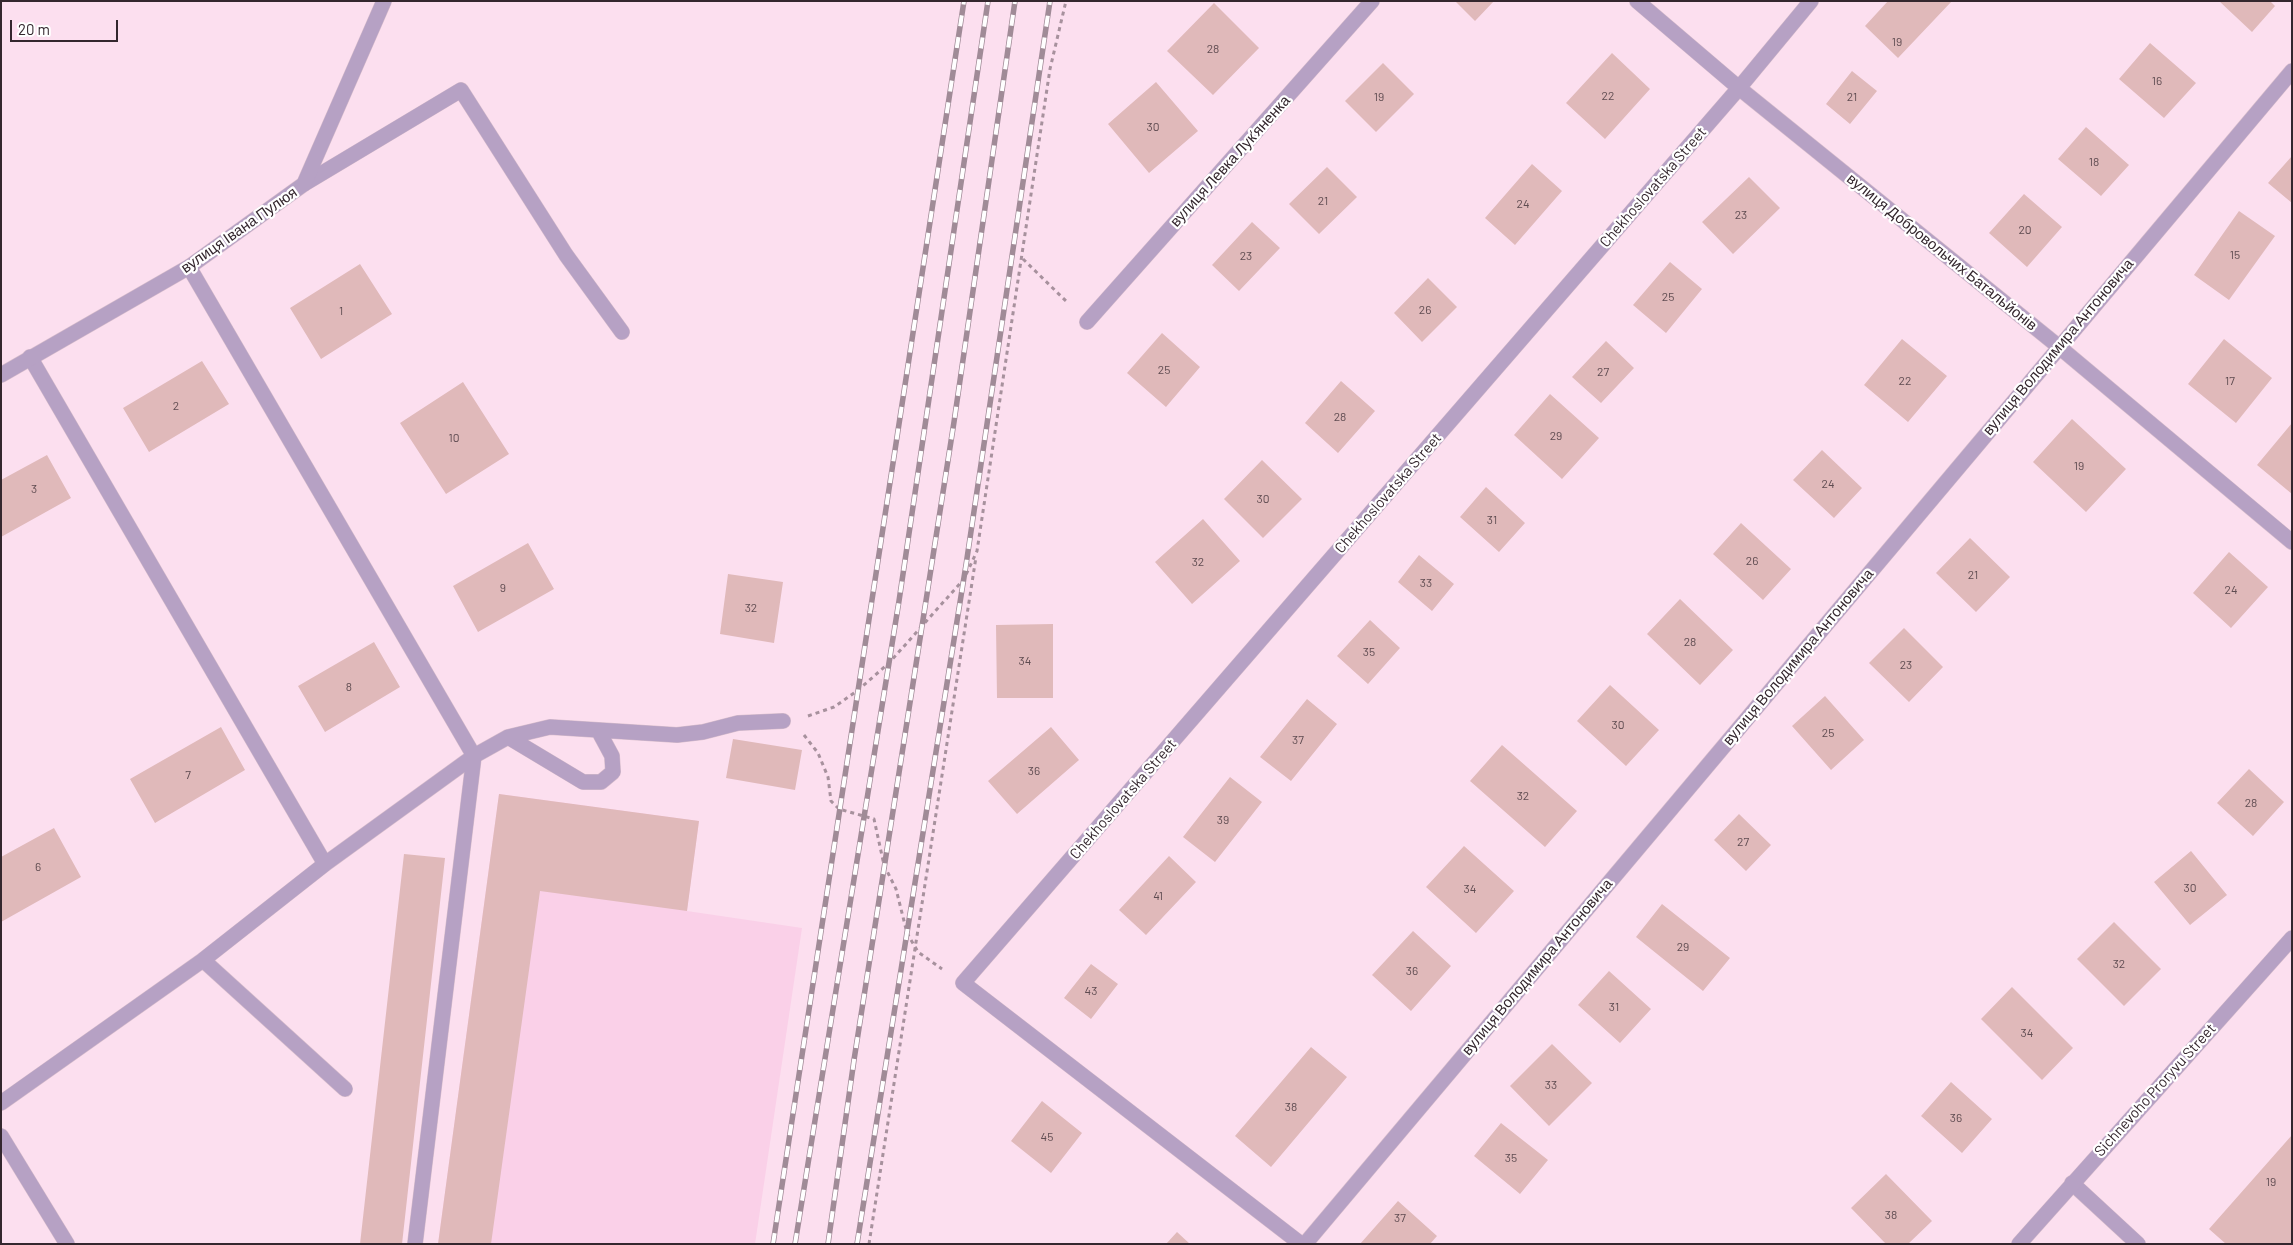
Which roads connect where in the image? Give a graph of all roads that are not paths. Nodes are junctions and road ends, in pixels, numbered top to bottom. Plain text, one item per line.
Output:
1 (384, 1) edge
2 (1372, 1) edge
3 (1637, 1) edge
4 (1811, 1) edge
5 (2292, 70) edge
6 (1739, 88) junction
7 (304, 184) junction
8 (189, 267) junction
9 (1087, 322) road end
10 (622, 332) dead end
11 (2058, 346) junction
12 (30, 357) junction
13 (1, 375) edge
14 (2292, 542) edge
15 (783, 721) road end
16 (598, 730) junction
17 (508, 737) junction
18 (474, 756) junction
19 (324, 864) junction
20 (2292, 938) edge
21 (202, 960) junction
22 (345, 1089) dead end
23 (1, 1103) edge
24 (1, 1136) edge
25 (2072, 1183) junction
26 (67, 1244) edge
27 (415, 1244) edge
28 (1303, 1244) edge
29 (2019, 1244) edge
30 (2138, 1244) edge

1 - 7 street, вулиця Івана Пулюя
2 - 9 street, вулиця Левка Лукʼяненка
3 - 6 street, вулиця Добровольчих Батальйонів
4 - 6 street, Chekhoslovatska Street
5 - 11 street, вулиця Володимира Антоновича
6 - 11 street, вулиця Добровольчих Батальйонів
6 - 28 street, Chekhoslovatska Street
7 - 8 street, вулиця Івана Пулюя
7 - 10 street
8 - 12 street, вулиця Івана Пулюя
8 - 18 street
11 - 14 street, вулиця Добровольчих Батальйонів
11 - 28 street, вулиця Володимира Антоновича
12 - 13 street, вулиця Івана Пулюя
12 - 19 street
15 - 16 street
16 - 17 street
16 - 17 street
17 - 18 street
18 - 19 street
18 - 27 street
19 - 21 street
20 - 25 street, Sichnevoho Proryvu Street
21 - 22 street
21 - 23 street
24 - 26 street
25 - 29 street, Sichnevoho Proryvu Street
25 - 30 street

